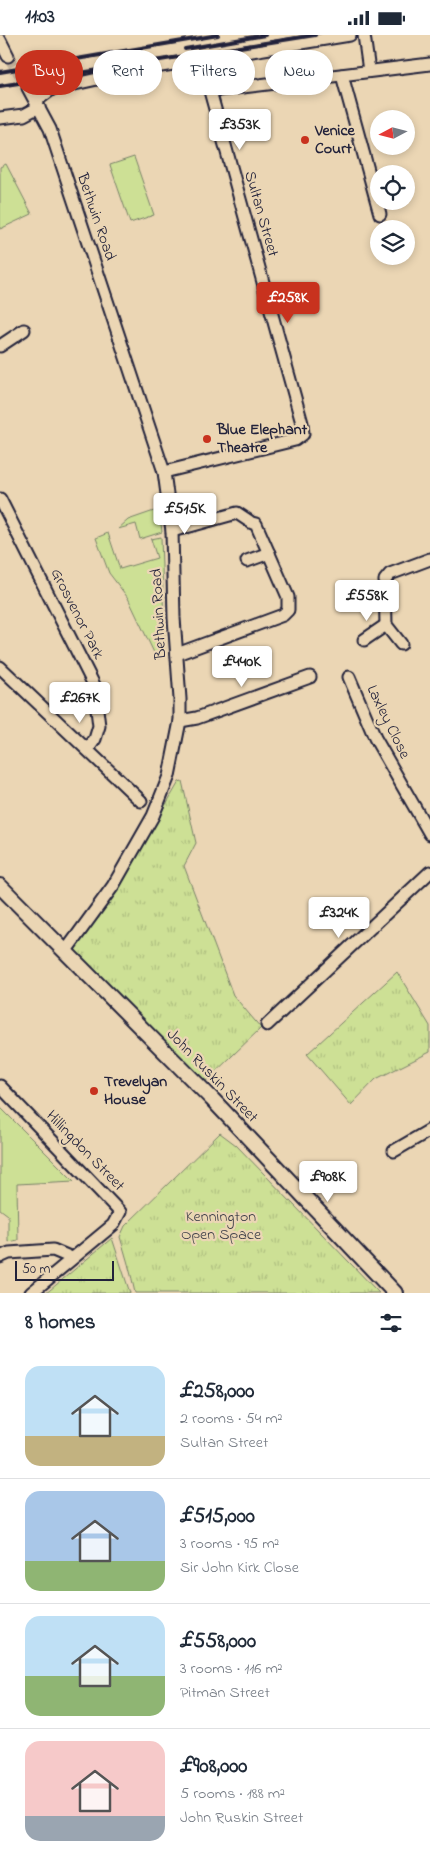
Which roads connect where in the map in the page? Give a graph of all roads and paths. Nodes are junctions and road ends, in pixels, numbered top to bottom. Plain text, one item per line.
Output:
1 (350, 35) edge
2 (364, 35) edge
3 (0, 40) edge
4 (8, 56) tunnel mouth
5 (430, 64) edge
6 (369, 71) junction
7 (342, 75) junction
8 (32, 95) tunnel mouth
9 (37, 104) junction
10 (0, 118) edge
11 (380, 214) dead end
12 (24, 329) dead end
13 (0, 346) edge
14 (164, 473) junction
15 (0, 499) edge
16 (172, 531) junction
17 (269, 553) junction
18 (430, 559) edge
19 (248, 561) dead end
20 (386, 625) junction
21 (364, 640) dead end
22 (401, 644) dead end
23 (177, 654) junction
24 (0, 667) edge
25 (310, 677) dead end
26 (349, 677) dead end
27 (180, 721) junction
28 (88, 749) junction
29 (141, 801) dead end
30 (430, 834) edge
31 (430, 872) edge
32 (0, 887) edge
33 (65, 952) junction
34 (267, 1025) dead end
35 (0, 1086) edge
36 (430, 1130) edge
37 (394, 1151) dead end
38 (0, 1257) edge
39 (72, 1258) junction
40 (31, 1293) edge
41 (395, 1293) edge

1 - 9 street
2 - 6 street
3 - 4 street
5 - 6 street
6 - 7 street
7 - 11 street
7 - 14 street, Sultan Street
8 - 9 street, Bethwin Road
9 - 10 street
9 - 14 street, Bethwin Road
12 - 13 street
14 - 16 street, Bethwin Road
15 - 28 street, Grosvenor Park
16 - 17 street
16 - 23 street, Bethwin Road
17 - 19 street
17 - 23 street
18 - 20 street
20 - 21 street
20 - 22 street
23 - 27 street, Bethwin Road
24 - 28 street
25 - 27 street
26 - 30 street, Laxley Close
27 - 33 street, Bethwin Road
28 - 29 street
31 - 34 street
32 - 33 street, John Ruskin Street
33 - 41 street, John Ruskin Street
35 - 39 street, Hillingdon Street
36 - 37 street
38 - 39 street
39 - 40 street, Hillingdon Street

